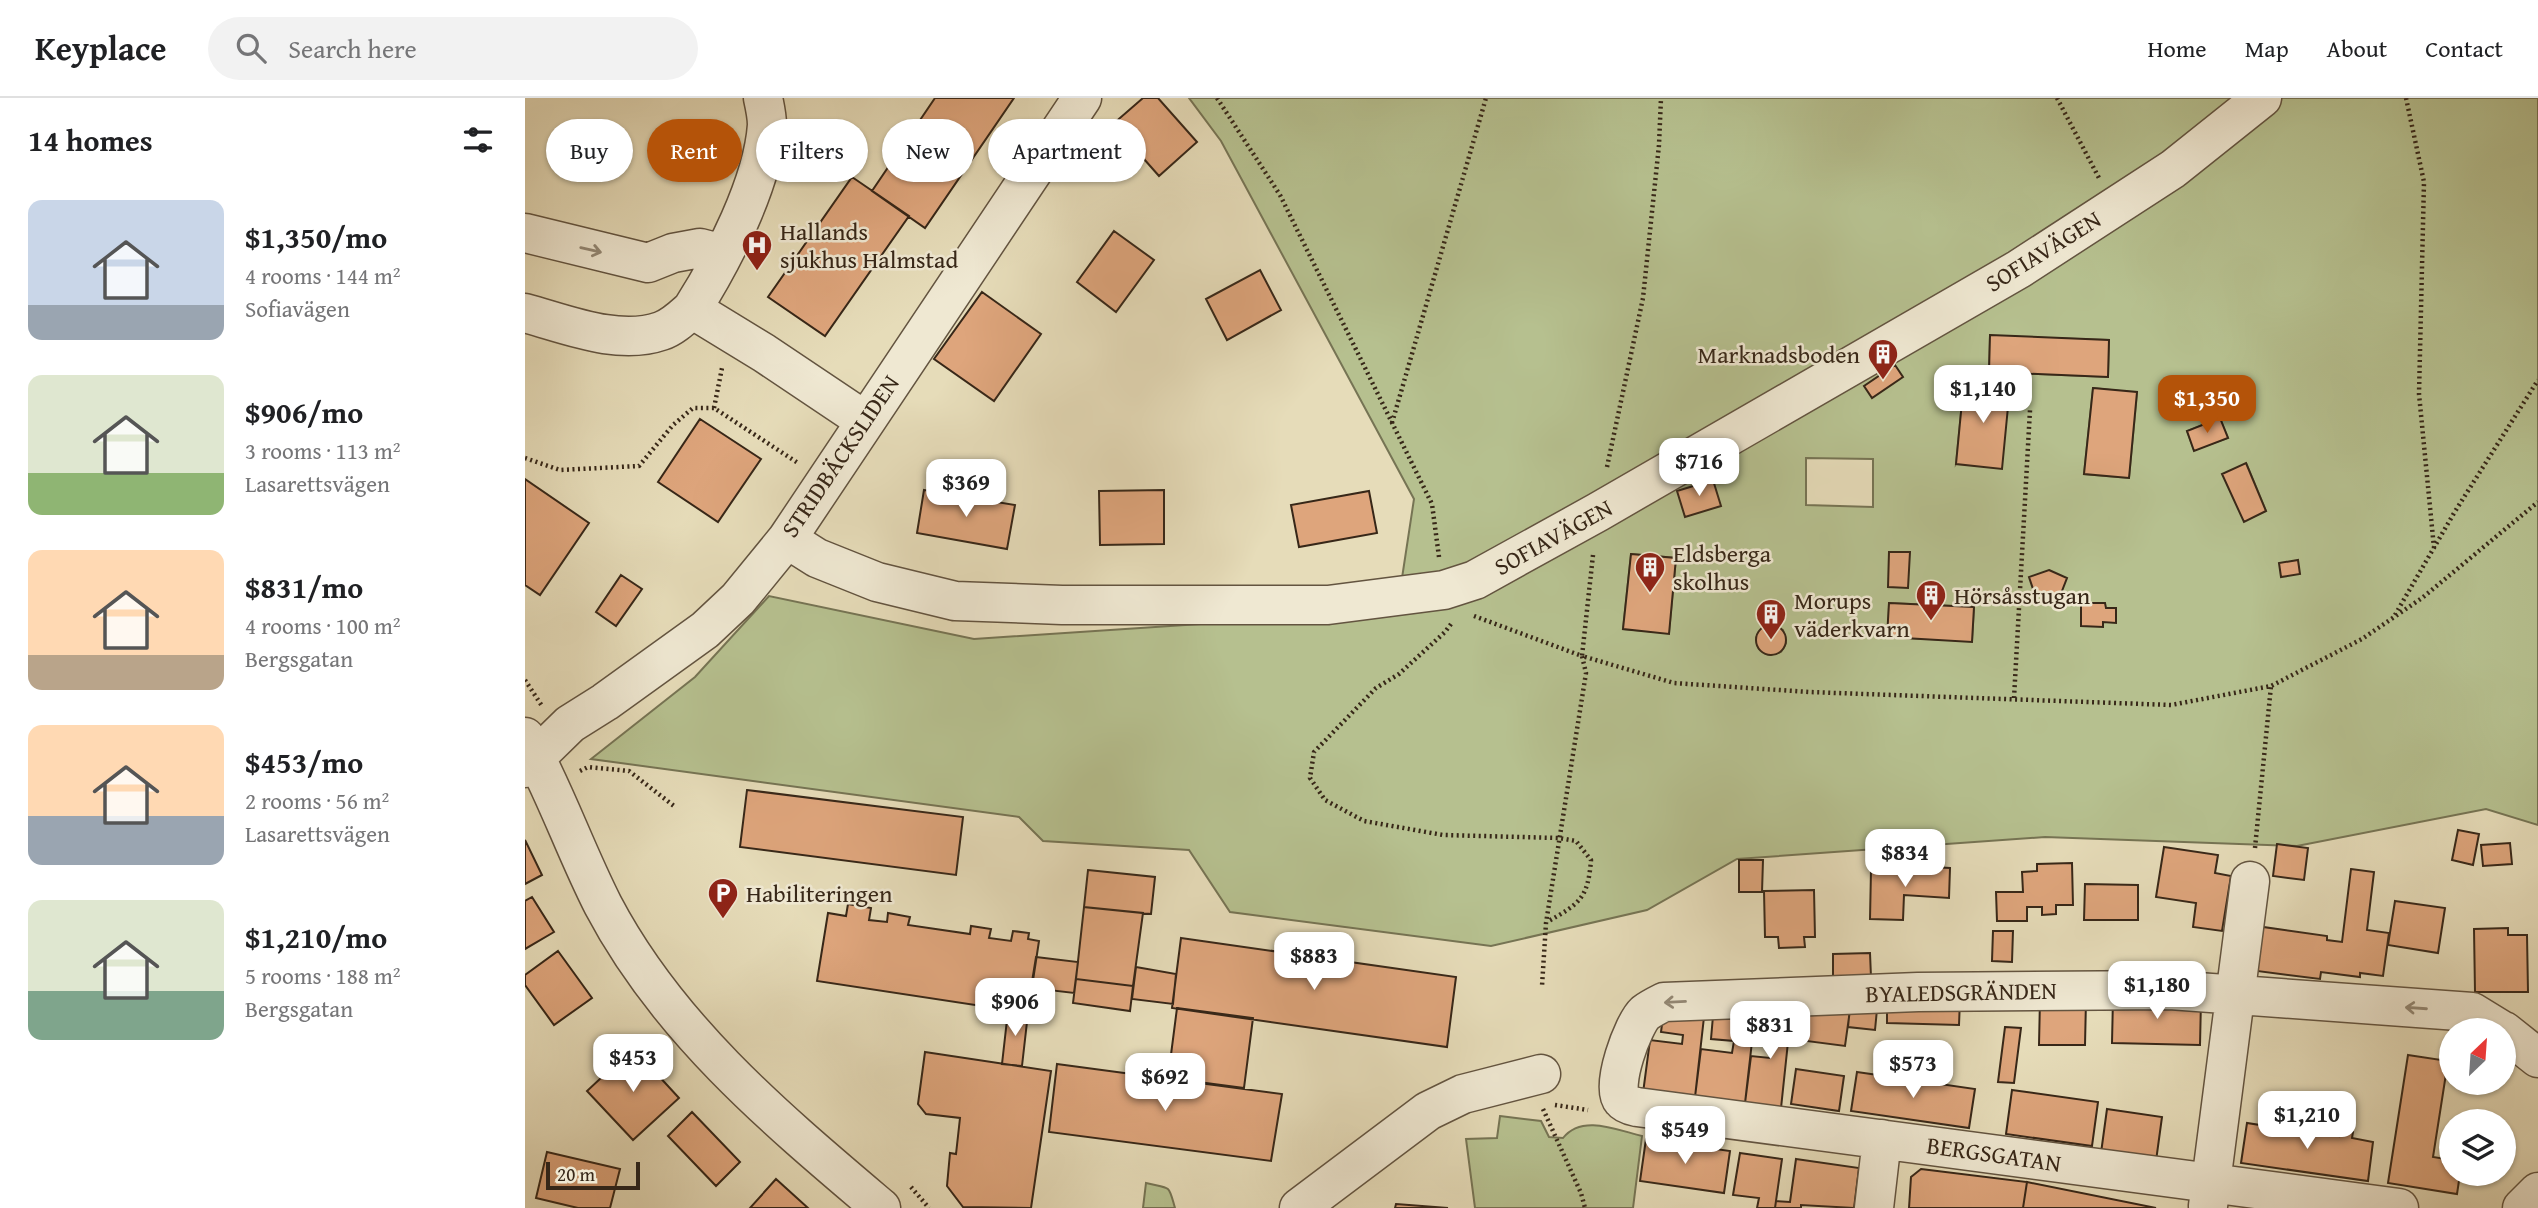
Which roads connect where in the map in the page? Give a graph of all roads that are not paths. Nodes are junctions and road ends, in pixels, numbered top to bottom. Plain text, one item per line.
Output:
1 (764, 98) edge
2 (1082, 98) edge
3 (2262, 98) edge
4 (525, 233) edge
5 (723, 254) junction
6 (692, 309) junction
7 (525, 313) edge
8 (864, 420) junction
9 (787, 539) junction
10 (536, 748) edge
11 (2250, 881) road end
12 (2235, 995) junction
13 (2482, 1018) edge
14 (2517, 1041) edge
15 (2538, 1058) edge
16 (1621, 1068) joint
17 (1541, 1089) road end
18 (1882, 1139) junction
19 (2538, 1192) edge
20 (2209, 1195) edge
21 (894, 1196) edge
22 (1299, 1208) edge
23 (1874, 1208) edge
24 (2399, 1208) edge
25 (2522, 1208) edge

1 - 5 street
2 - 8 street, STRIDBÄCKSLIDEN
3 - 9 street, SOFIAVÄGEN
4 -> 5 street
5 - 6 street
6 - 7 street
6 - 8 street
8 - 9 street, STRIDBÄCKSLIDEN
9 - 10 street, STRIDBÄCKSLIDEN
10 - 21 street
11 - 12 street
13 -> 12 street, BYALEDSGRÄNDEN
12 -> 16 street, BYALEDSGRÄNDEN
12 - 20 street
14 - 15 street, BYALEDSGRÄNDEN
16 - 18 street, BERGSGATAN
17 - 22 street
18 - 20 street, BERGSGATAN
18 - 23 street
19 - 25 street
20 - 24 street, BERGSGATAN

